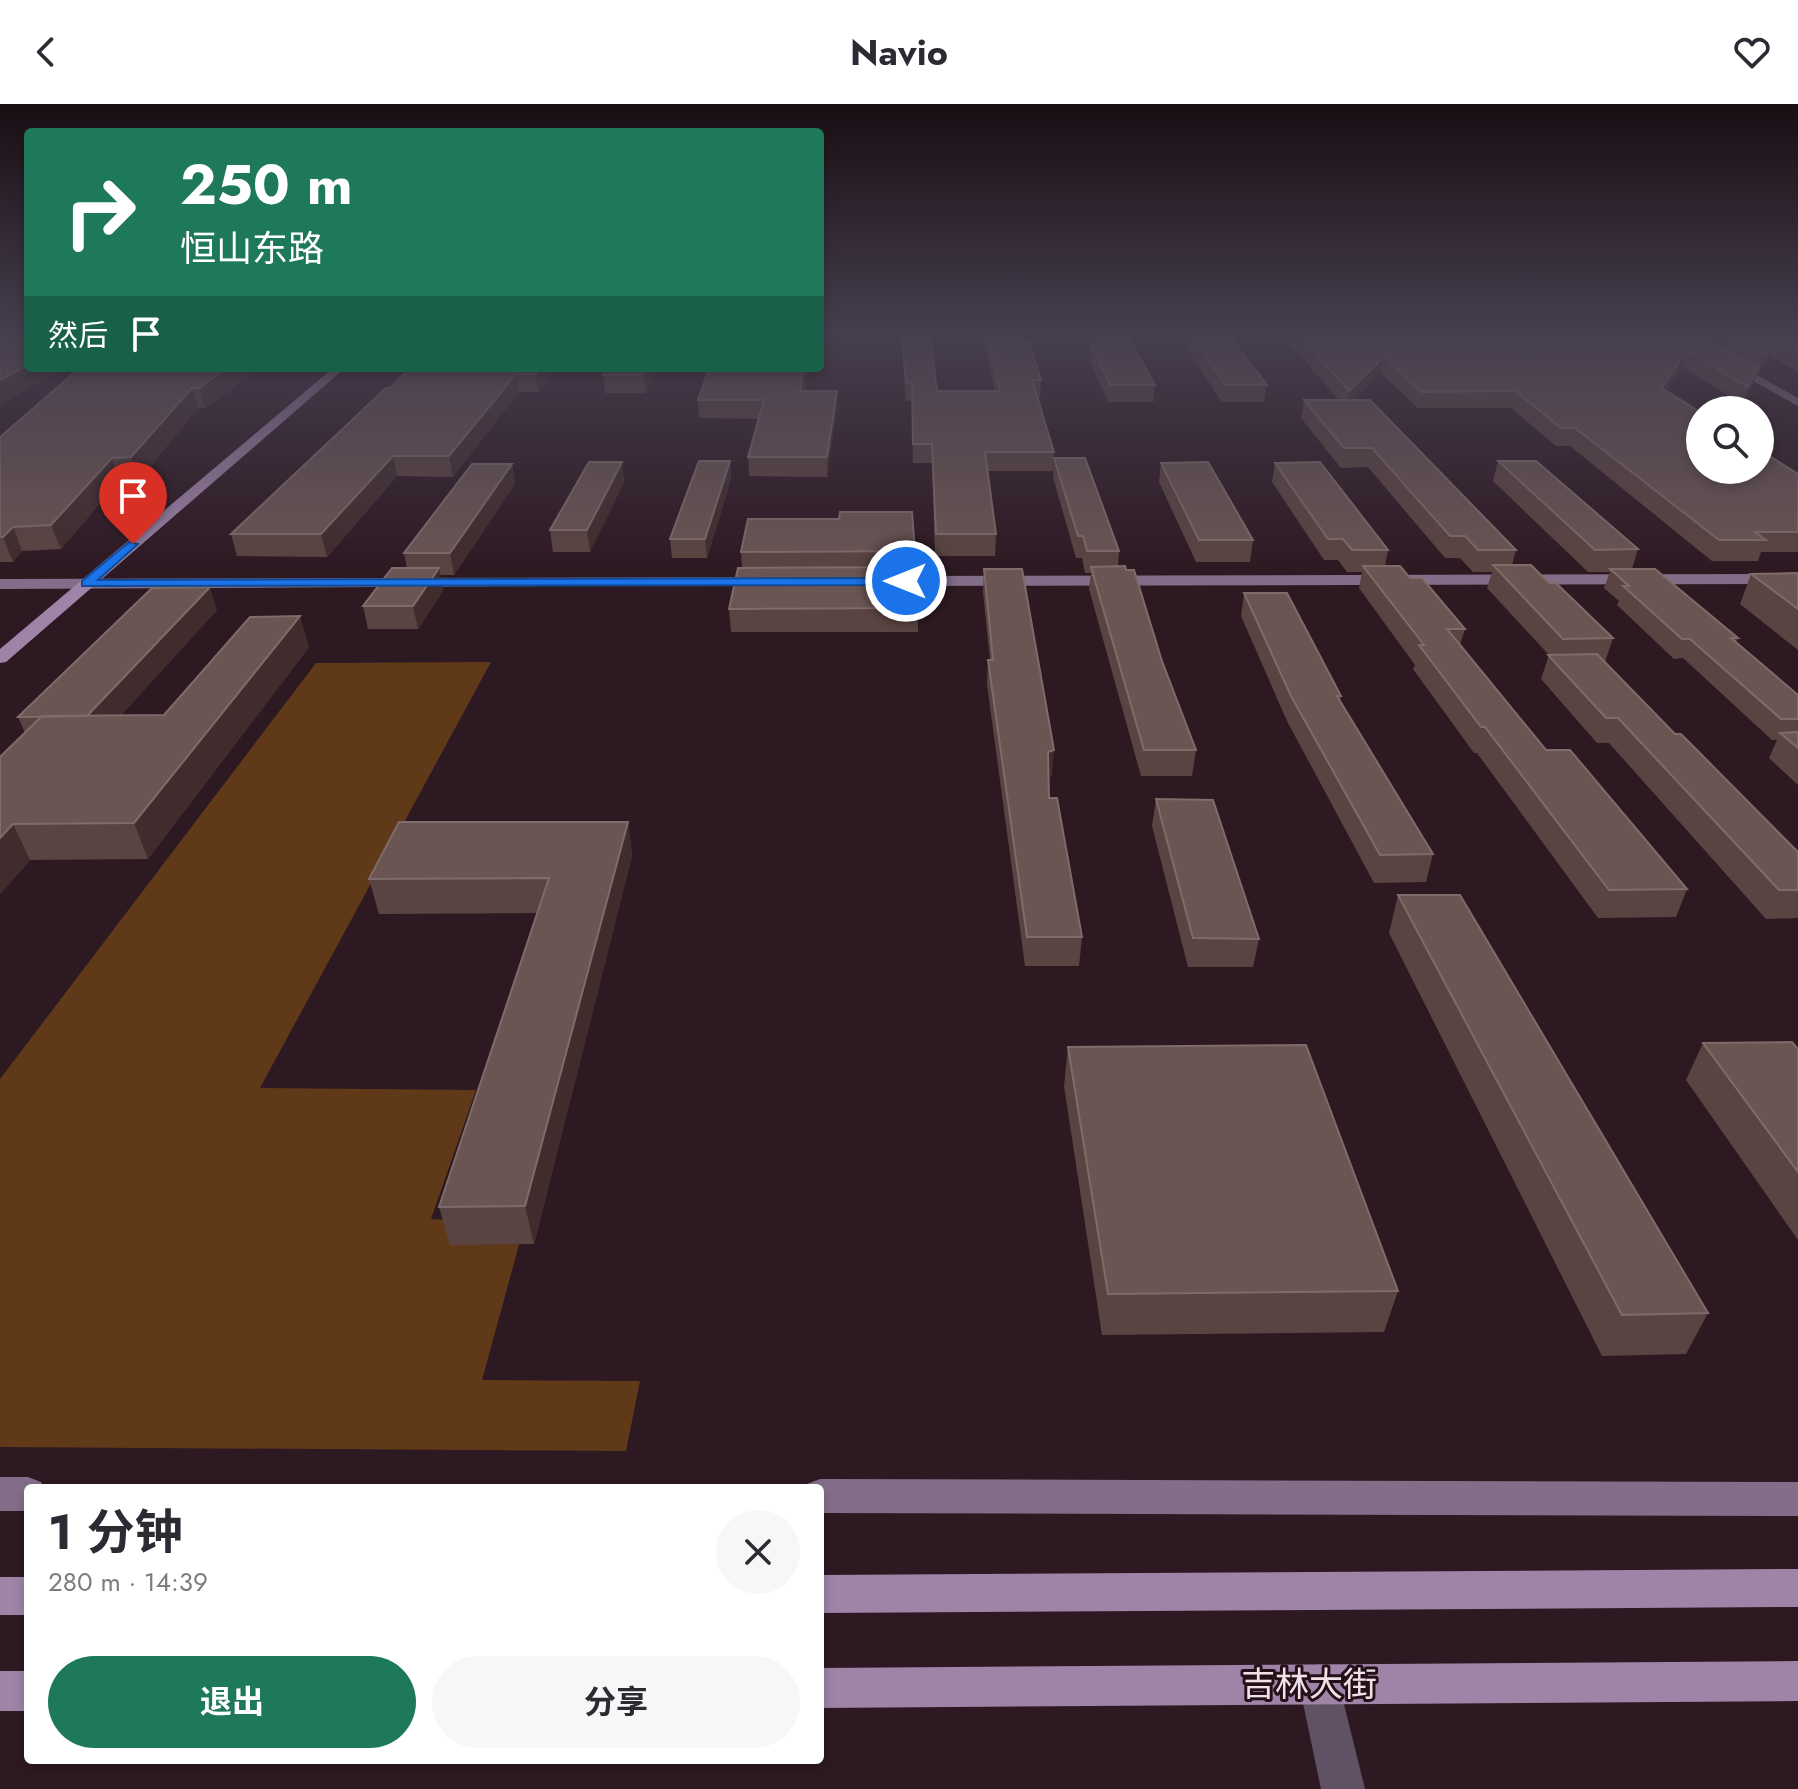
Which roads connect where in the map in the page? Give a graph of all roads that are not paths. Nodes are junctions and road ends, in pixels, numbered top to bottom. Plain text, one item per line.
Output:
1 (276, 412) edge
2 (289, 412) edge
3 (1798, 579) edge
4 (787, 581) edge
5 (866, 581) edge
6 (87, 583) junction
7 (0, 584) edge
8 (65, 584) junction
9 (22, 619) dead end
10 (0, 658) edge
11 (0, 1494) edge
12 (24, 1494) edge
13 (824, 1496) edge
14 (1798, 1499) edge
15 (1798, 1588) edge
16 (824, 1594) edge
17 (0, 1596) edge
18 (24, 1596) edge
19 (1798, 1681) edge
20 (1319, 1684) junction
21 (824, 1688) edge
22 (0, 1691) edge
23 (24, 1691) edge
24 (1343, 1789) edge

1 - 8 main road
2 - 6 main road
3 - 5 street
4 - 6 street
6 - 8 street
6 - 10 main road
7 - 8 street
8 - 9 main road
11 - 12 street
13 - 14 street
15 - 16 main road
17 - 18 main road
19 - 20 main road, 吉林大街
20 - 21 main road, 吉林大街
20 - 24 street
22 - 23 main road

